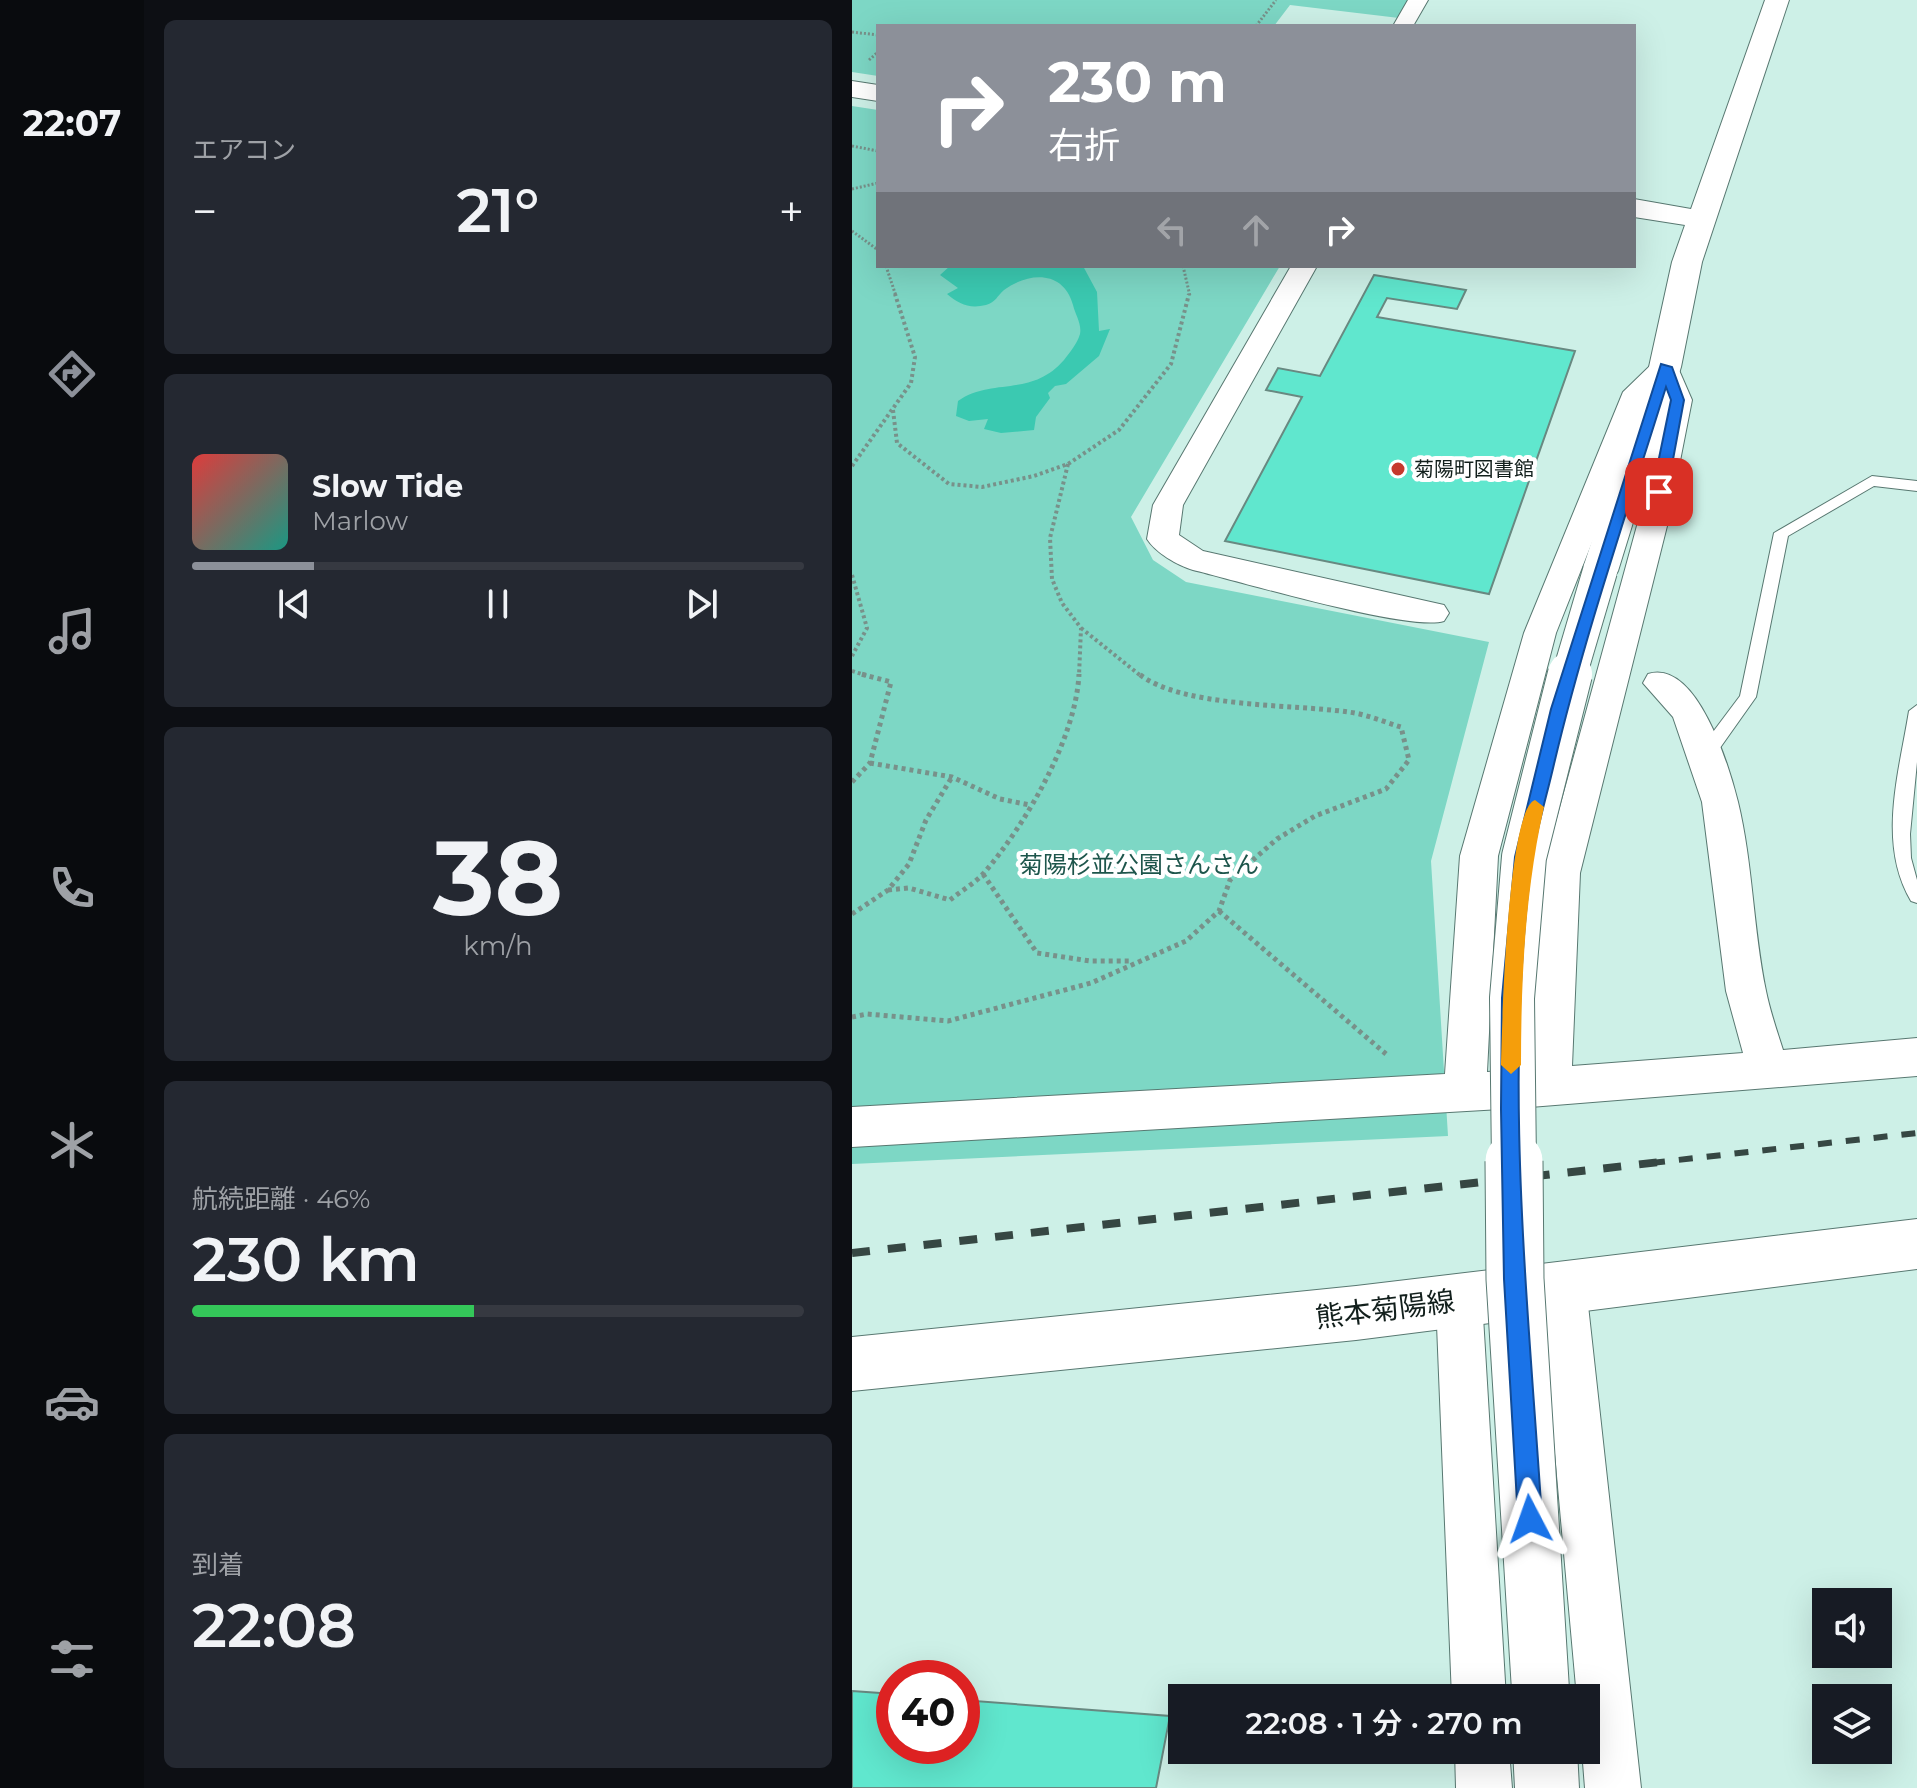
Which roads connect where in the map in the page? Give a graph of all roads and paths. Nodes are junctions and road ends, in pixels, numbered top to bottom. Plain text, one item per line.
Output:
1 (1276, 0) edge
2 (1418, 0) edge
3 (1777, 0) edge
4 (1258, 24) edge
5 (1404, 24) edge
6 (852, 32) edge
7 (876, 35) edge
8 (852, 89) edge
9 (876, 93) edge
10 (852, 146) edge
11 (876, 151) edge
12 (876, 183) edge
13 (852, 189) edge
14 (1636, 208) edge
15 (1702, 219) junction
16 (852, 231) edge
17 (876, 240) edge
18 (868, 241) junction
19 (876, 248) edge
20 (887, 268) edge
21 (1183, 268) edge
22 (1303, 268) edge
23 (1665, 367) junction
24 (893, 410) junction
25 (1068, 464) junction
26 (852, 466) edge
27 (1917, 486) edge
28 (852, 575) edge
29 (1433, 613) dead end
30 (1081, 628) junction
31 (852, 656) edge
32 (852, 671) edge
33 (1660, 683) dead end
34 (1917, 711) edge
35 (1704, 757) junction
36 (870, 763) junction
37 (952, 777) junction
38 (852, 782) edge
39 (1030, 805) junction
40 (983, 874) junction
41 (888, 890) junction
42 (1917, 896) edge
43 (1219, 911) junction
44 (852, 914) edge
45 (1135, 960) junction
46 (852, 1017) edge
47 (1371, 1055) dead end
48 (1917, 1057) edge
49 (1768, 1071) junction
50 (1550, 1086) junction
51 (1465, 1092) junction
52 (852, 1127) edge
53 (1917, 1244) edge
54 (1563, 1287) junction
55 (1459, 1300) junction
56 (852, 1364) edge
57 (1478, 1684) edge
58 (1540, 1684) edge
59 (1483, 1764) edge
60 (1546, 1764) edge
61 (1484, 1788) edge
62 (1547, 1788) edge
63 (1613, 1788) edge

1 - 4 path
2 - 5 street
3 - 15 street
6 - 7 path
8 - 9 street
10 - 11 path
12 - 13 path
14 - 15 street
15 - 23 street
16 - 18 path
17 - 18 path
18 - 19 path
20 - 24 path
21 - 25 path
22 - 29 street
23 - 50 street
23 - 51 street
23 - 58 street, bridge
24 - 25 path
24 - 26 path
25 - 30 path
27 - 35 lane
28 - 31 path
30 - 39 path
30 - 43 path
32 - 36 path
33 - 35 street
34 - 42 lane
35 - 49 street
36 - 37 path
36 - 38 path
37 - 39 path
37 - 41 path
39 - 40 path
40 - 41 path
40 - 45 path
41 - 44 path
43 - 45 path
43 - 47 path
45 - 46 path
48 - 49 street
49 - 50 street
50 - 51 street
51 - 52 street
53 - 54 street, 熊本菊陽線
54 - 55 street, 熊本菊陽線
54 - 63 street
55 - 56 street, 熊本菊陽線
55 - 57 street
59 - 61 street
60 - 62 street

